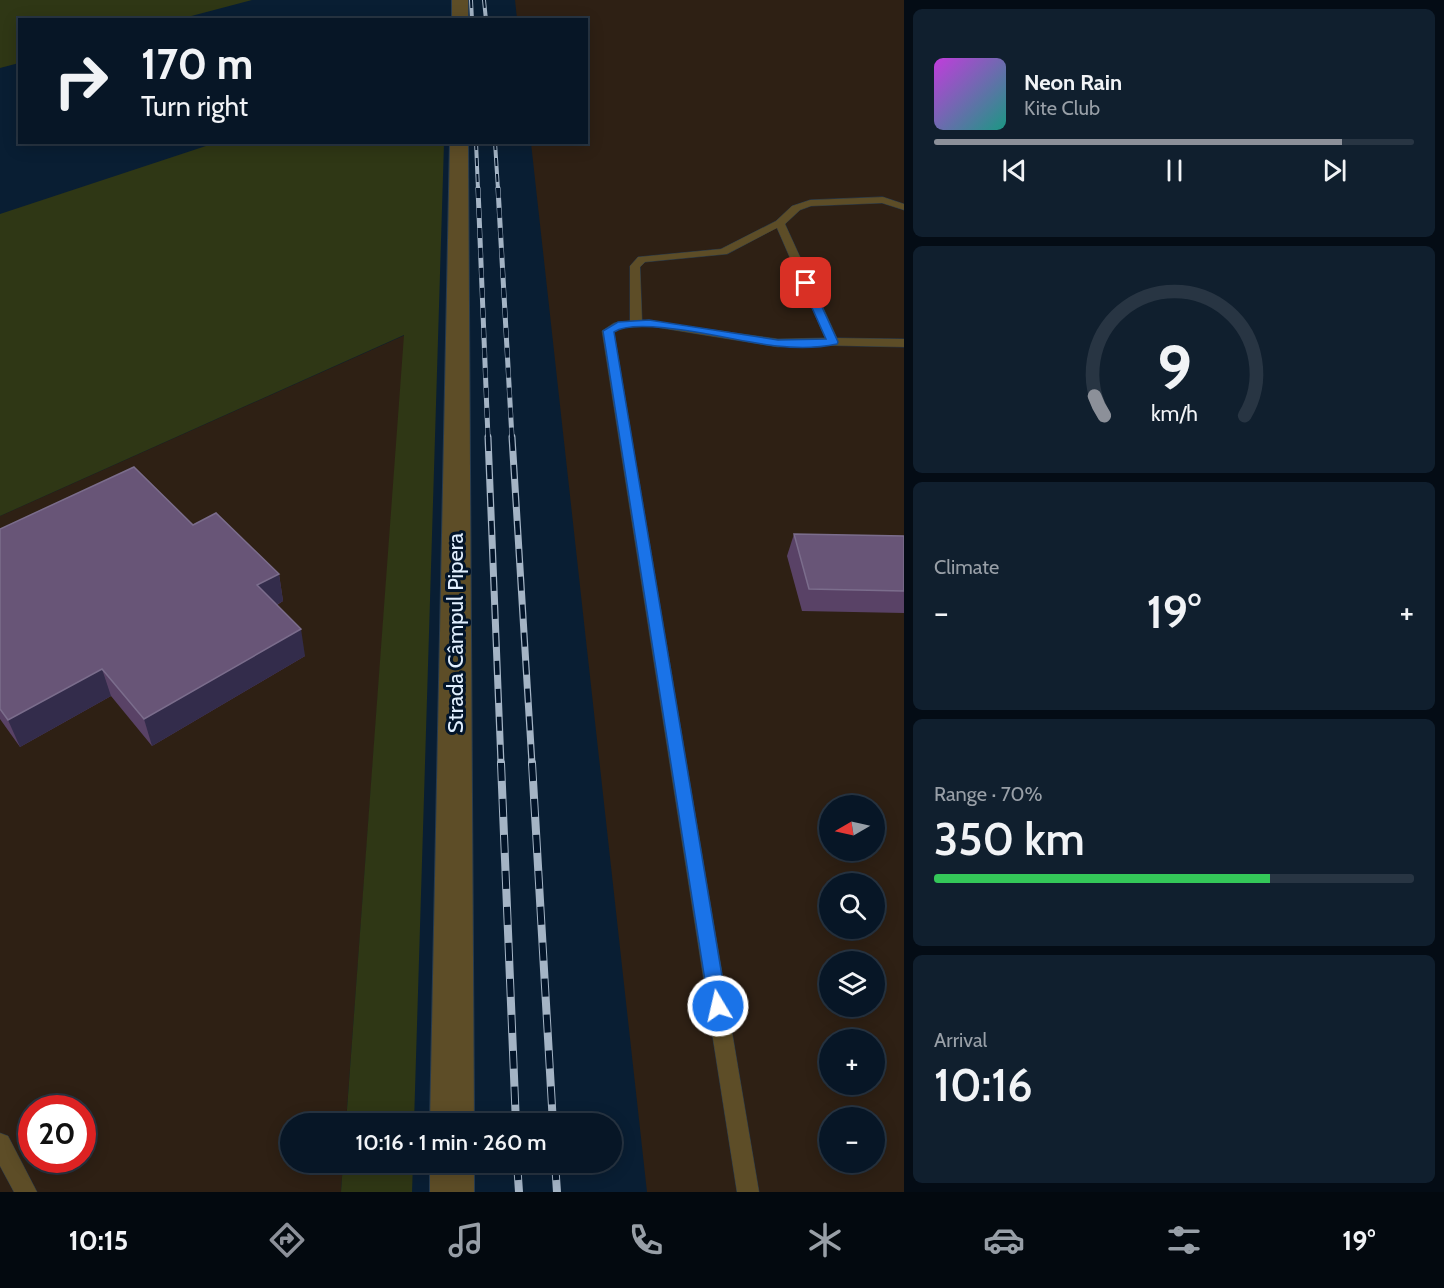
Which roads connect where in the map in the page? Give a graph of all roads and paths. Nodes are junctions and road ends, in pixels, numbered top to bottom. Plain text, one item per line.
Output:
1 (460, 0) edge
2 (460, 18) edge
3 (459, 144) edge
4 (904, 207) edge
5 (780, 223) junction
6 (636, 324) junction
7 (833, 342) junction
8 (904, 343) edge
9 (452, 1113) edge
10 (0, 1144) edge
11 (452, 1173) edge
12 (26, 1192) edge
13 (452, 1192) edge
14 (748, 1192) edge

1 - 2 street
3 - 9 street, Strada Câmpul Pipera
4 - 5 lane
5 - 6 lane
5 - 7 lane
6 - 7 lane
6 - 14 lane
7 - 8 lane
10 - 12 lane
11 - 13 street

